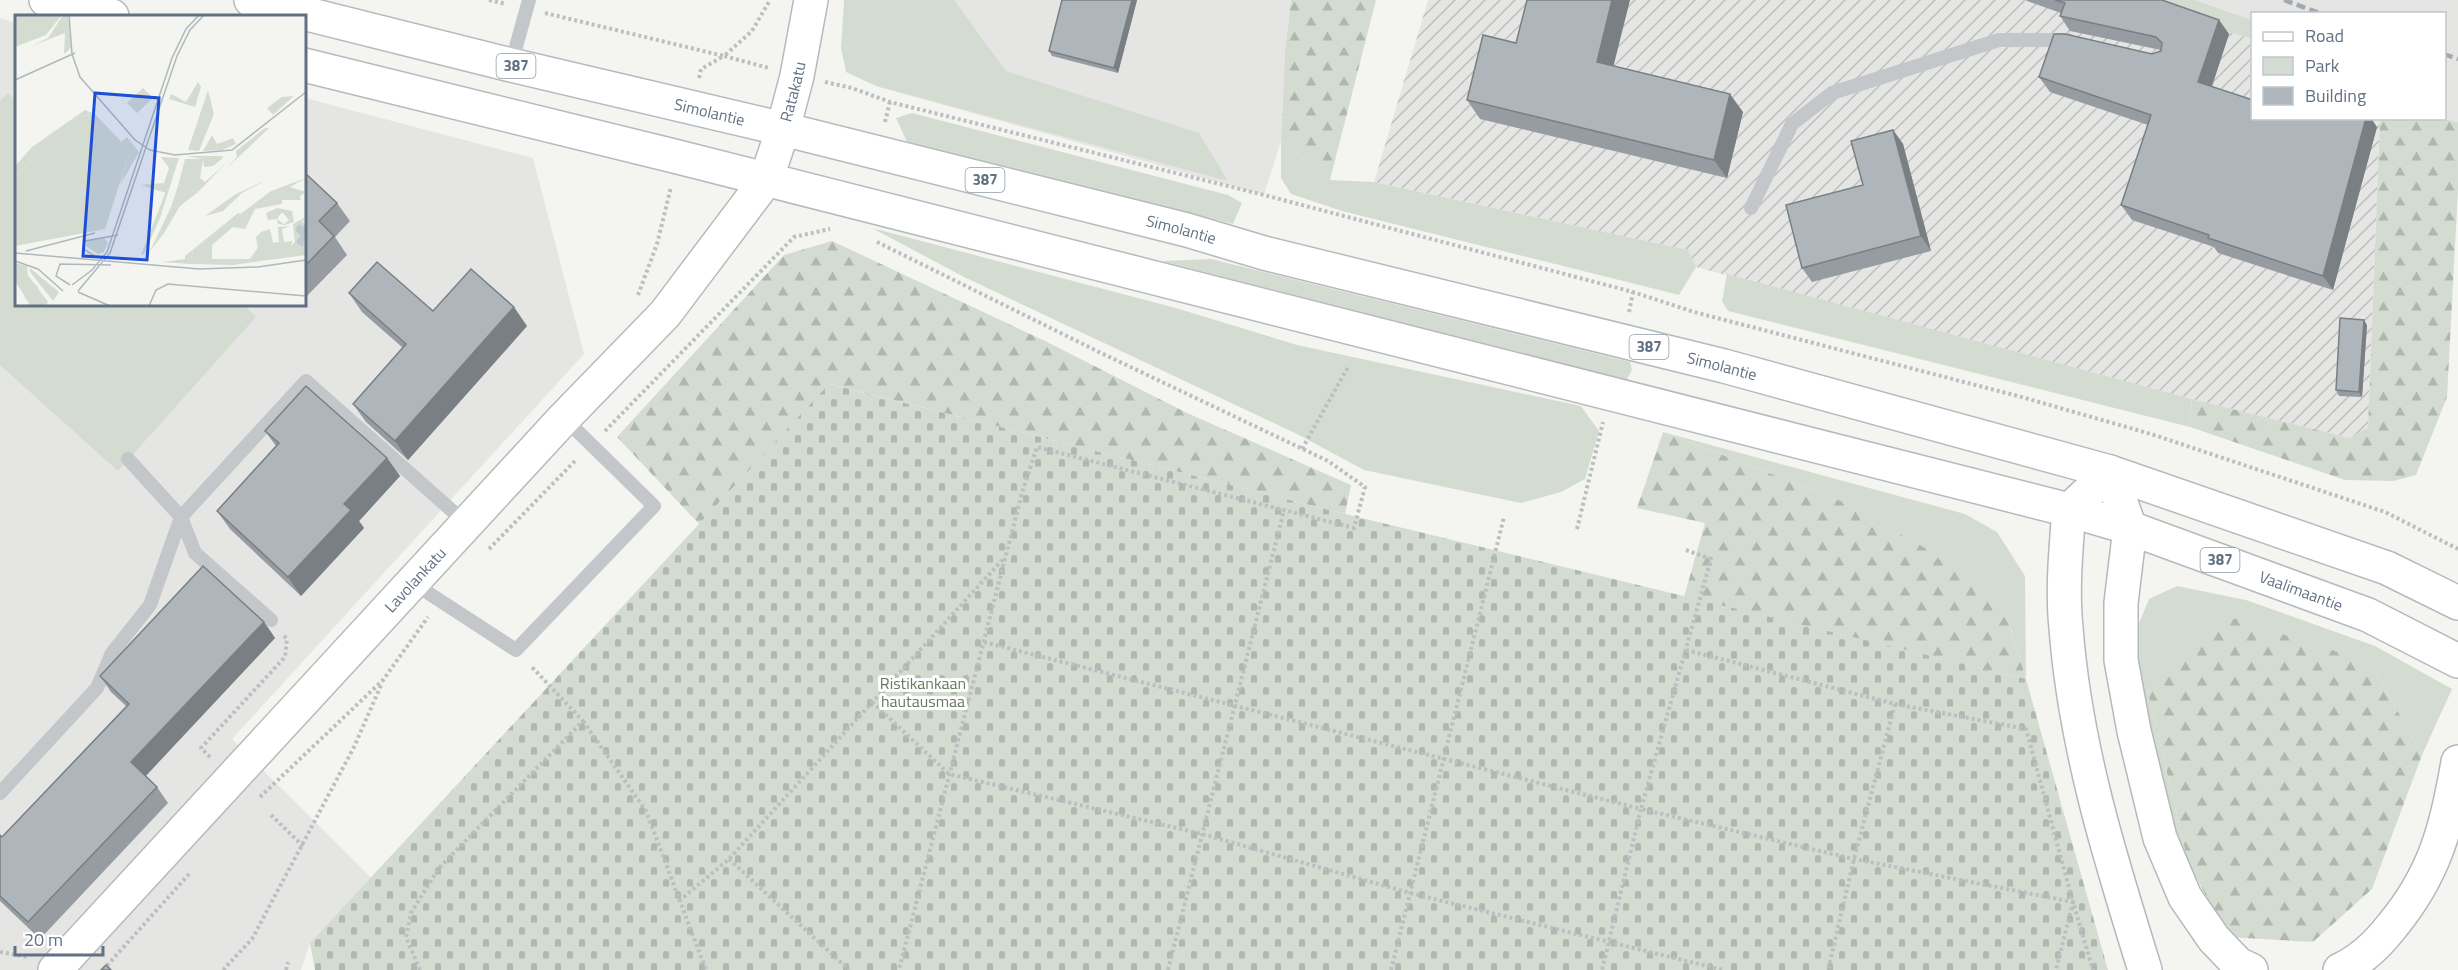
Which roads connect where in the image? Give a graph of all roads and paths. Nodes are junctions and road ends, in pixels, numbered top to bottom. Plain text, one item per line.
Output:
1 (46, 0) edge
2 (251, 0) edge
3 (489, 0) edge
4 (770, 0) edge
5 (811, 0) edge
6 (528, 4) edge
7 (108, 15) edge
8 (2087, 42) edge
9 (306, 65) edge
10 (511, 65) junction
11 (797, 76) junction
12 (783, 129) junction
13 (766, 180) junction
14 (1751, 208) dead end
15 (832, 228) dead end
16 (868, 237) dead end
17 (1348, 367) dead end
18 (564, 418) junction
19 (592, 445) junction
20 (1302, 449) junction
21 (128, 459) dead end
22 (2110, 472) junction
23 (1284, 510) junction
24 (2069, 510) junction
25 (1504, 517) dead end
26 (181, 518) junction
27 (467, 524) junction
28 (2130, 528) junction
29 (2458, 549) edge
30 (1686, 550) dead end
31 (487, 551) dead end
32 (1005, 557) junction
33 (426, 591) junction
34 (2458, 603) edge
35 (271, 620) joint
36 (984, 642) junction
37 (516, 650) junction
38 (1686, 650) junction
39 (2458, 661) edge
40 (383, 680) junction
41 (872, 702) junction
42 (1895, 704) junction
43 (1235, 705) junction
44 (584, 721) junction
45 (1445, 759) junction
46 (214, 760) dead end
47 (2458, 762) edge
48 (949, 774) junction
49 (0, 793) edge
50 (259, 799) dead end
51 (1641, 809) junction
52 (270, 815) dead end
53 (1202, 834) junction
54 (303, 846) junction
55 (729, 859) junction
56 (1854, 859) junction
57 (197, 866) dead end
58 (1410, 893) junction
59 (679, 901) junction
60 (2073, 902) junction
61 (1609, 942) junction
62 (288, 962) dead end
63 (106, 969) edge
64 (55, 970) edge
65 (223, 970) edge
66 (286, 970) edge
67 (420, 970) edge
68 (706, 970) edge
69 (849, 970) edge
70 (899, 970) edge
71 (1168, 970) edge
72 (1391, 970) edge
73 (1602, 970) edge
74 (1723, 970) edge
75 (1828, 970) edge
76 (2056, 970) edge
77 (2093, 970) edge
78 (2145, 970) edge
79 (2251, 970) edge
80 (2340, 970) edge

1 - 7 main road
2 - 10 main road, Simolantie / 387
3 - 6 path
4 - 6 path
5 - 11 main road, Ratakatu
6 - 10 lane
8 - 14 lane
9 - 13 main road
10 - 12 main road, Simolantie / 387
11 - 12 main road, Ratakatu
11 - 29 path
12 - 13 main road, Ratakatu
12 - 22 main road, Simolantie / 387
13 - 18 main road, Lavolankatu
13 - 24 main road
15 - 19 path
16 - 20 path
17 - 20 path
18 - 19 lane
18 - 27 main road, Lavolankatu
19 - 31 path
19 - 37 lane
20 - 23 path
21 - 26 lane
22 - 24 main road
22 - 28 main road
22 - 34 main road, 387
23 - 32 path
23 - 43 path
24 - 28 main road, Vaalimaantie / 387
24 - 78 main road
25 - 45 path
26 - 27 lane
26 - 35 lane
26 - 49 lane
27 - 33 main road, Lavolankatu
28 - 39 main road, Vaalimaantie / 387
28 - 79 main road
30 - 38 path
32 - 36 path
32 - 41 path
33 - 37 lane
33 - 40 path
33 - 64 main road, Lavolankatu
35 - 46 path
36 - 43 path
36 - 48 path
37 - 44 path
38 - 42 path
38 - 51 path
40 - 50 path
40 - 54 path
41 - 48 path
41 - 55 path
42 - 56 path
42 - 60 path
43 - 45 path
43 - 53 path
44 - 59 path
44 - 67 path
45 - 51 path
45 - 58 path
47 - 80 main road
48 - 53 path
48 - 70 path
51 - 56 path
51 - 61 path
52 - 54 path
53 - 58 path
53 - 71 path
54 - 65 path
55 - 59 path
55 - 69 path
56 - 60 path
56 - 75 path
57 - 63 path
58 - 61 path
58 - 72 path
59 - 68 path
60 - 76 path
60 - 77 path
61 - 73 path
61 - 74 path
62 - 66 path

